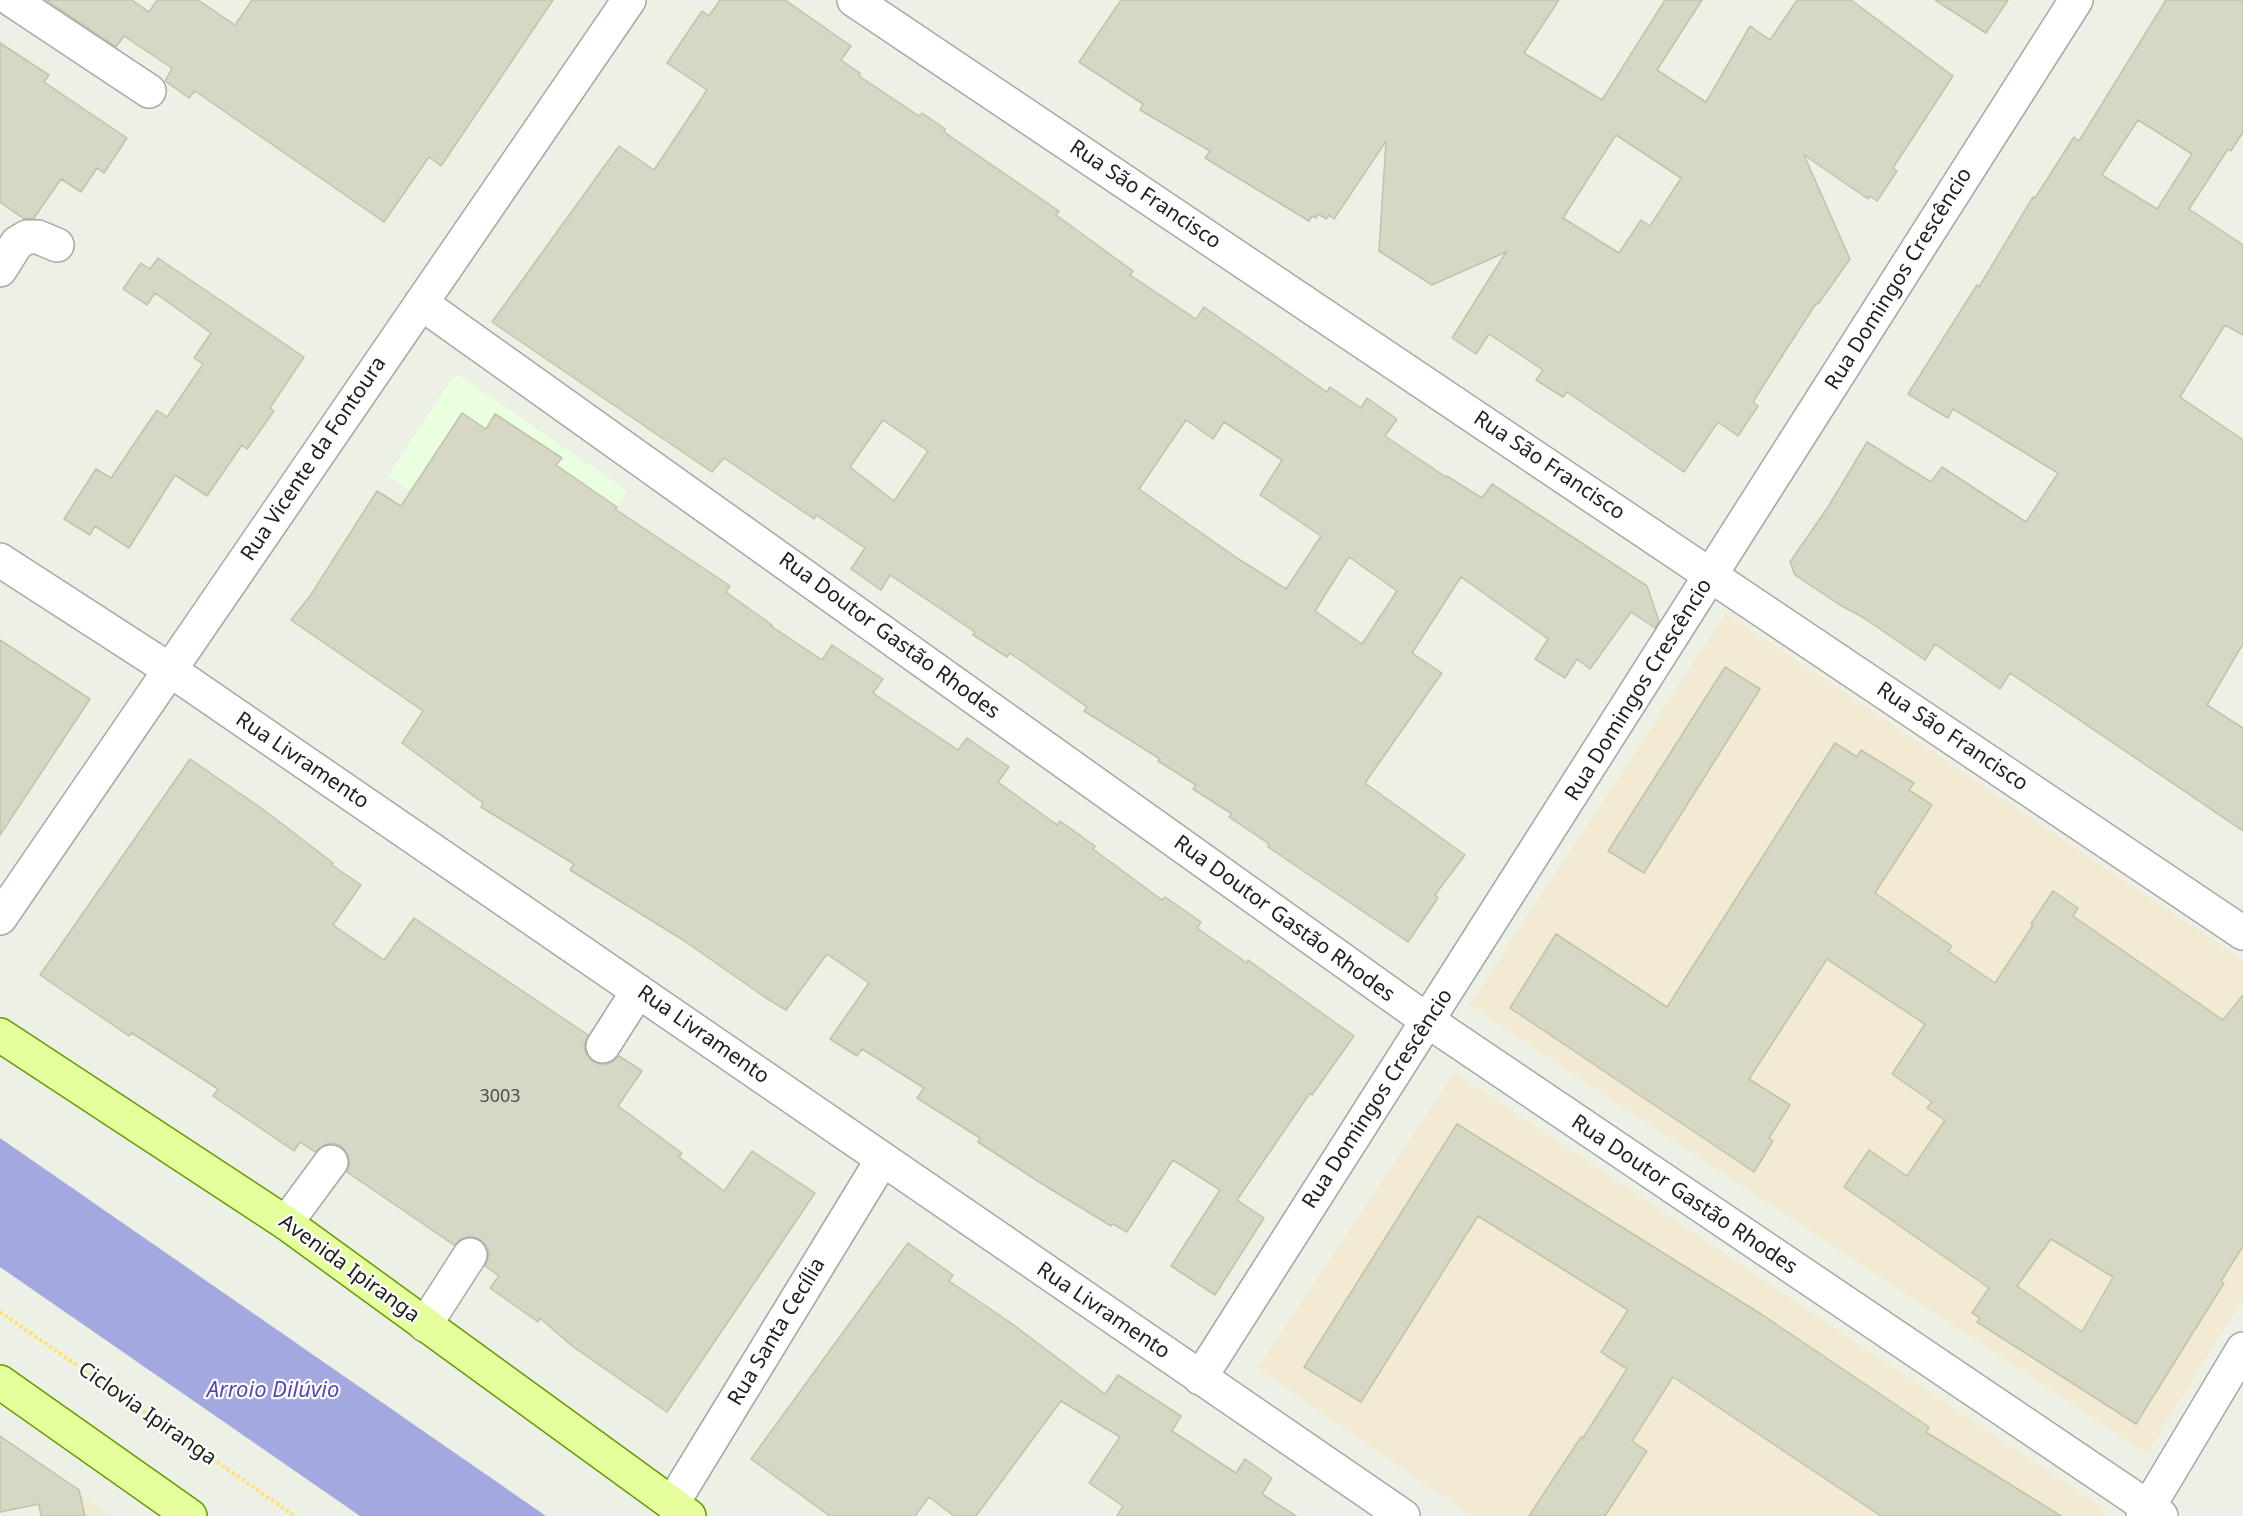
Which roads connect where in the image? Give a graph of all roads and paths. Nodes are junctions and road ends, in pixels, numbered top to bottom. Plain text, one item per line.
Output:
1 (12, 0) edge
2 (629, 0) edge
3 (854, 0) edge
4 (2076, 0) edge
5 (149, 91) dead end
6 (57, 244) dead end
7 (0, 270) edge
8 (422, 303) junction
9 (0, 560) edge
10 (1711, 576) junction
11 (170, 670) junction
12 (0, 918) edge
13 (2243, 933) edge
14 (638, 991) junction
15 (1428, 1021) junction
16 (0, 1035) edge
17 (603, 1046) dead end
18 (882, 1160) junction
19 (331, 1162) dead end
20 (286, 1223) junction
21 (470, 1255) dead end
22 (0, 1312) edge
23 (425, 1325) junction
24 (2243, 1349) edge
25 (1200, 1378) junction
26 (0, 1382) edge
27 (681, 1510) edge
28 (2151, 1514) edge
29 (190, 1516) edge
30 (294, 1516) edge
31 (1402, 1516) edge

1 - 5 street
2 - 8 street, Rua Vicente da Fontoura
3 - 10 street, Rua São Francisco
4 - 10 street, Rua Domingos Crescêncio
6 - 7 street
8 - 11 street, Rua Vicente da Fontoura
8 - 15 street, Rua Doutor Gastão Rhodes
9 - 11 street, Rua Livramento
10 - 13 street, Rua São Francisco
10 - 15 street, Rua Domingos Crescêncio
11 - 12 street, Rua Vicente da Fontoura
11 - 14 street, Rua Livramento
14 - 17 street
14 - 18 street, Rua Livramento
15 - 25 street, Rua Domingos Crescêncio
15 - 28 street, Rua Doutor Gastão Rhodes
16 - 20 main road, Avenida Ipiranga
18 - 25 street, Rua Livramento
18 - 27 street, Rua Santa Cecília
19 - 20 street
20 - 23 main road, Avenida Ipiranga
21 - 23 street
22 - 30 path, Ciclovia Ipiranga
23 - 27 main road, Avenida Ipiranga
24 - 28 street
25 - 31 street, Rua Livramento
26 - 29 main road

